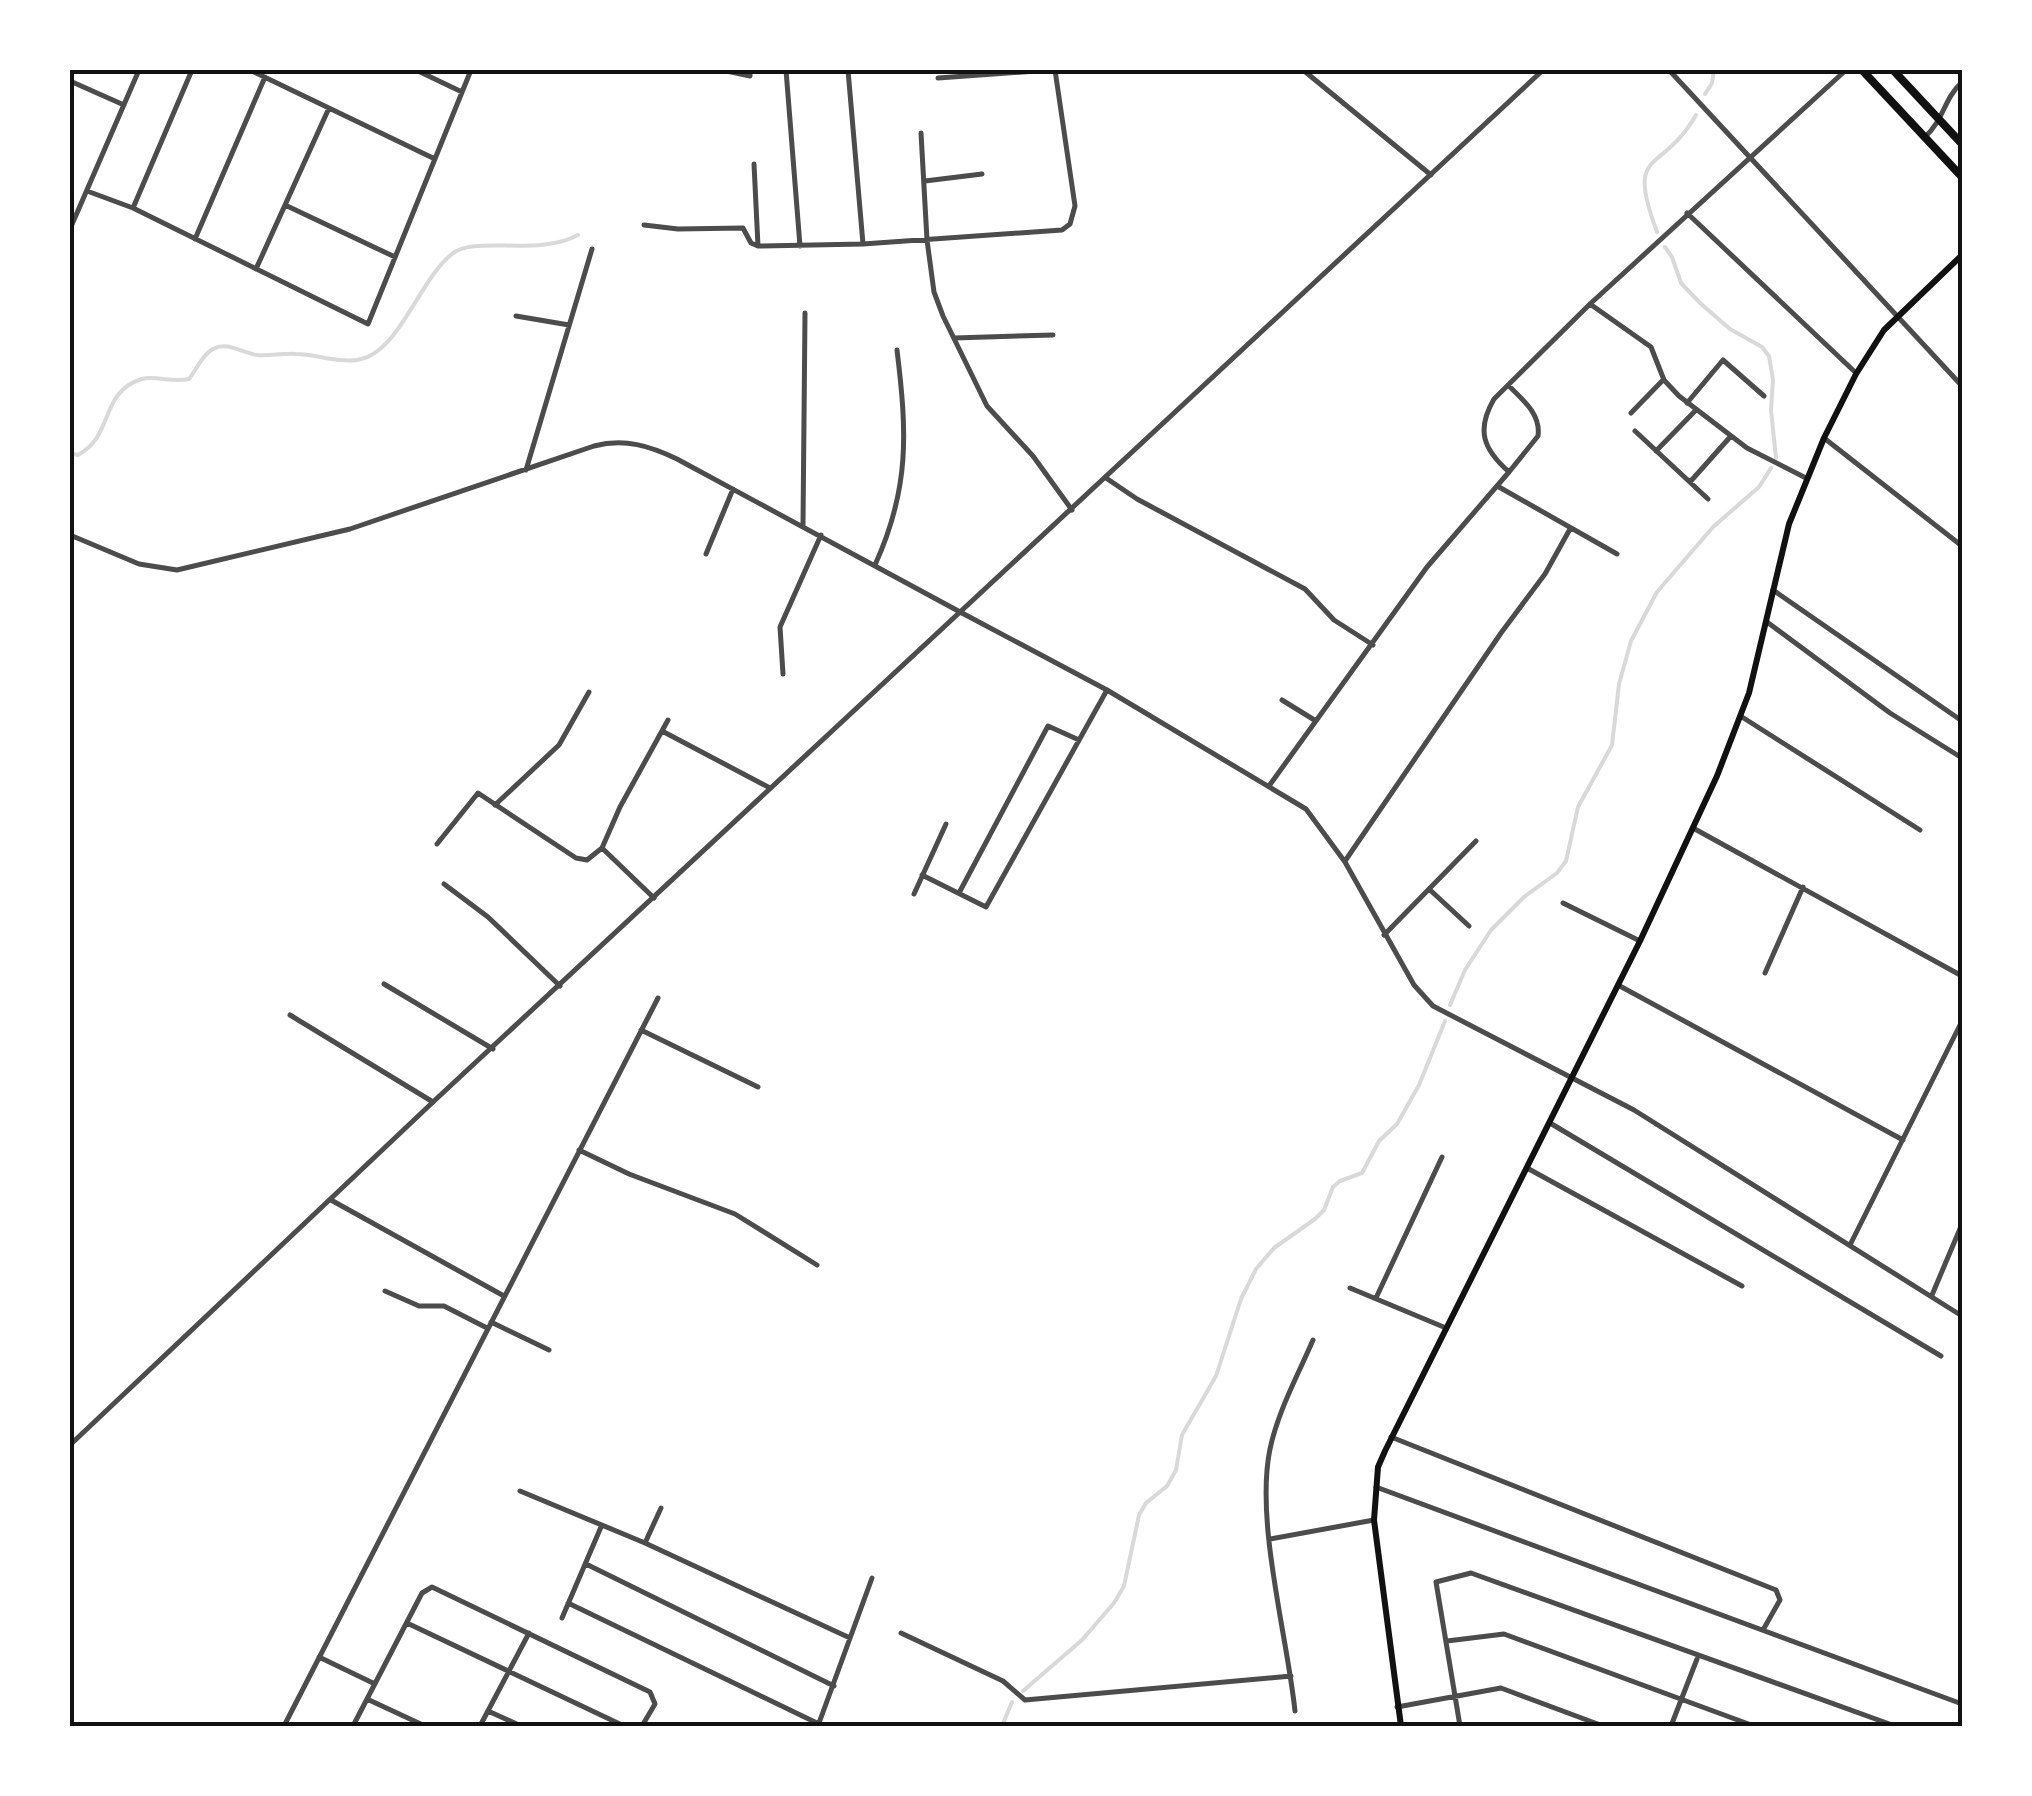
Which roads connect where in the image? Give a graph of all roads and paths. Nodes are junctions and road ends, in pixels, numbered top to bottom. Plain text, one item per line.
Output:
1 (138, 70) edge
2 (192, 70) edge
3 (250, 70) edge
4 (416, 70) edge
5 (471, 70) edge
6 (722, 70) edge
7 (750, 70) edge
8 (786, 70) edge
9 (848, 70) edge
10 (1053, 70) edge
11 (1304, 70) edge
12 (1542, 70) edge
13 (1669, 70) edge
14 (1846, 70) edge
15 (1862, 70) edge
16 (1893, 70) edge
17 (265, 77) junction
18 (938, 78) dead end
19 (70, 80) edge
20 (1962, 82) edge
21 (462, 92) junction
22 (124, 104) junction
23 (329, 108) junction
24 (1941, 122) junction
25 (921, 133) dead end
26 (1925, 137) junction
27 (1962, 144) edge
28 (435, 158) junction
29 (1751, 159) junction
30 (754, 164) dead end
31 (982, 174) dead end
32 (1431, 175) junction
33 (1962, 177) edge
34 (926, 181) junction
35 (87, 191) junction
36 (285, 205) junction
37 (133, 208) junction
38 (1687, 214) junction
39 (644, 225) dead end
40 (70, 228) edge
41 (195, 239) junction
42 (926, 240) junction
43 (863, 244) junction
44 (758, 246) junction
45 (800, 246) junction
46 (592, 250) dead end
47 (1962, 256) edge
48 (395, 258) junction
49 (256, 269) junction
50 (1590, 304) junction
51 (805, 312) dead end
52 (516, 316) dead end
53 (1898, 316) junction
54 (569, 325) junction
55 (1053, 335) dead end
56 (954, 338) junction
57 (897, 350) dead end
58 (1856, 374) junction
59 (1664, 380) junction
60 (1508, 385) junction
61 (1962, 386) edge
62 (1764, 396) dead end
63 (1687, 403) junction
64 (1696, 410) junction
65 (1630, 413) dead end
66 (1635, 432) dead end
67 (1731, 436) junction
68 (1824, 438) junction
69 (1656, 451) junction
70 (526, 470) junction
71 (1509, 472) junction
72 (1106, 478) junction
73 (1806, 478) junction
74 (1690, 482) junction
75 (1499, 487) junction
76 (734, 489) junction
77 (1708, 499) dead end
78 (1072, 510) junction
79 (803, 525) junction
80 (1570, 528) junction
81 (70, 534) edge
82 (821, 535) junction
83 (1962, 546) edge
84 (706, 554) dead end
85 (1618, 554) dead end
86 (875, 565) junction
87 (1774, 590) junction
88 (962, 613) junction
89 (1767, 622) junction
90 (1373, 645) junction
91 (783, 674) dead end
92 (1106, 690) junction
93 (589, 692) dead end
94 (1282, 700) dead end
95 (1742, 717) junction
96 (668, 720) dead end
97 (1316, 721) junction
98 (1962, 721) edge
99 (662, 731) junction
100 (1079, 740) junction
101 (1962, 758) edge
102 (1268, 786) junction
103 (772, 789) junction
104 (494, 805) junction
105 (946, 824) dead end
106 (1693, 828) junction
107 (1920, 830) dead end
108 (1476, 841) dead end
109 (437, 844) dead end
110 (602, 848) junction
111 (1344, 862) junction
112 (922, 875) junction
113 (444, 884) dead end
114 (1804, 887) junction
115 (1428, 890) junction
116 (959, 893) junction
117 (914, 894) dead end
118 (654, 898) junction
119 (1562, 903) dead end
120 (1469, 926) dead end
121 (1384, 935) junction
122 (1640, 941) junction
123 (1766, 973) dead end
124 (1962, 976) edge
125 (384, 984) dead end
126 (560, 986) junction
127 (1618, 986) junction
128 (658, 998) dead end
129 (290, 1015) dead end
130 (1962, 1021) edge
131 (642, 1030) junction
132 (1958, 1037) edge
133 (493, 1049) junction
134 (1573, 1076) junction
135 (758, 1087) dead end
136 (433, 1102) junction
137 (1550, 1124) junction
138 (1903, 1140) junction
139 (579, 1150) junction
140 (1442, 1156) dead end
141 (1527, 1168) junction
142 (331, 1200) junction
143 (1962, 1224) edge
144 (1850, 1245) junction
145 (817, 1264) dead end
146 (1742, 1286) dead end
147 (1350, 1288) dead end
148 (385, 1290) dead end
149 (504, 1296) junction
150 (1932, 1296) junction
151 (1376, 1298) junction
152 (1962, 1316) edge
153 (489, 1325) junction
154 (1446, 1328) junction
155 (1313, 1340) dead end
156 (549, 1350) dead end
157 (1941, 1356) dead end
158 (1391, 1436) junction
159 (70, 1445) edge
160 (1376, 1486) junction
161 (520, 1491) dead end
162 (661, 1508) dead end
163 (1374, 1520) junction
164 (601, 1528) junction
165 (1270, 1540) junction
166 (645, 1543) junction
167 (586, 1564) junction
168 (872, 1578) dead end
169 (568, 1604) junction
170 (562, 1618) dead end
171 (406, 1623) junction
172 (1763, 1630) junction
173 (529, 1633) junction
174 (901, 1633) dead end
175 (850, 1638) junction
176 (1447, 1641) junction
177 (319, 1656) junction
178 (1698, 1658) junction
179 (508, 1672) junction
180 (1291, 1676) junction
181 (375, 1684) junction
182 (834, 1686) junction
183 (1454, 1696) junction
184 (367, 1699) junction
185 (1681, 1701) junction
186 (1962, 1704) edge
187 (1397, 1707) junction
188 (488, 1711) junction
189 (1295, 1712) dead end
190 (819, 1725) edge
191 (284, 1726) edge
192 (353, 1726) edge
193 (424, 1726) edge
194 (480, 1726) edge
195 (521, 1726) edge
196 (624, 1726) edge
197 (642, 1726) edge
198 (1401, 1726) edge
199 (1460, 1726) edge
200 (1604, 1726) edge
201 (1671, 1726) edge
202 (1754, 1726) edge
203 (1894, 1726) edge

1 - 22 street
2 - 37 street
3 - 17 street
4 - 21 street
5 - 21 street
6 - 7 street
8 - 45 street
9 - 43 street
10 - 18 street
10 - 42 street
11 - 32 street
12 - 32 street
13 - 29 street
14 - 29 street
15 - 26 highway
16 - 24 highway
17 - 23 street
17 - 41 street
19 - 22 street
20 - 24 street
21 - 28 street
22 - 35 street
23 - 28 street
23 - 36 street
24 - 26 street
24 - 27 highway
25 - 34 street
26 - 33 highway
28 - 48 street
29 - 38 street
29 - 53 street
30 - 44 street
31 - 34 street
32 - 72 street
34 - 42 street
35 - 37 street
35 - 40 street
36 - 48 street
36 - 49 street
37 - 41 street
38 - 50 street
38 - 58 street
39 - 44 street
41 - 49 street
42 - 43 street
42 - 56 street
43 - 45 street
44 - 45 street
46 - 54 street
47 - 53 main road
48 - 49 street
50 - 59 street
50 - 60 street
51 - 79 street
52 - 54 street
53 - 58 main road
53 - 61 street
54 - 70 street
55 - 56 street
56 - 78 street
57 - 86 street
58 - 68 main road
59 - 63 street
59 - 65 street
60 - 71 street
60 - 71 street
62 - 63 street
63 - 64 street
64 - 67 street
64 - 69 street
66 - 69 street
67 - 73 street
67 - 74 street
68 - 73 main road
68 - 83 street
69 - 74 street
70 - 76 street
70 - 81 street
71 - 75 street
72 - 78 street
72 - 90 street
73 - 87 main road
74 - 77 street
75 - 80 street
75 - 90 street
76 - 79 street
76 - 84 street
78 - 88 street
79 - 82 street
80 - 85 street
80 - 111 street
82 - 86 street
82 - 91 street
86 - 88 street
87 - 89 main road
87 - 98 street
88 - 92 street
88 - 103 street
89 - 95 main road
89 - 101 street
90 - 97 street
92 - 100 street
92 - 102 street
93 - 104 street
94 - 97 street
95 - 106 main road
95 - 107 street
96 - 99 street
97 - 102 street
99 - 103 street
99 - 110 street
100 - 116 street
100 - 116 street
102 - 111 street
103 - 118 street
104 - 109 street
104 - 110 street
105 - 112 street
106 - 114 street
106 - 122 main road
108 - 115 street
110 - 118 street
111 - 121 street
112 - 116 street
112 - 117 street
113 - 126 street
114 - 123 street
114 - 124 street
115 - 120 street
115 - 121 street
118 - 126 street
119 - 122 street
121 - 134 street
122 - 127 main road
125 - 133 street
126 - 133 street
127 - 134 main road
127 - 138 street
128 - 131 street
129 - 136 street
130 - 132 street
131 - 135 street
131 - 139 street
132 - 138 street
133 - 136 street
134 - 137 main road
134 - 144 street
136 - 142 street
137 - 141 main road
137 - 157 street
138 - 144 street
139 - 145 street
139 - 149 street
140 - 151 street
141 - 146 street
141 - 154 main road
142 - 149 street
142 - 159 street
143 - 150 street
144 - 150 street
147 - 151 street
148 - 153 street
149 - 153 street
150 - 152 street
151 - 154 street
153 - 156 street
153 - 177 street
154 - 158 main road
155 - 165 street
158 - 160 main road
158 - 172 street
160 - 163 main road
160 - 172 street
161 - 164 street
162 - 166 street
163 - 165 street
163 - 187 main road
164 - 166 street
164 - 167 street
165 - 180 street
166 - 175 street
167 - 169 street
167 - 182 street
168 - 175 street
169 - 170 street
169 - 190 street
171 - 173 street
171 - 179 street
171 - 181 street
172 - 186 street
173 - 179 street
173 - 197 street
174 - 180 street
175 - 182 street
176 - 178 street
176 - 183 street
176 - 185 street
177 - 181 street
177 - 191 street
178 - 185 street
178 - 203 street
179 - 188 street
179 - 196 street
180 - 189 street
181 - 184 street
182 - 190 street
183 - 187 street
183 - 199 street
183 - 200 street
184 - 192 street
184 - 193 street
185 - 201 street
185 - 202 street
187 - 198 main road
188 - 194 street
188 - 195 street

